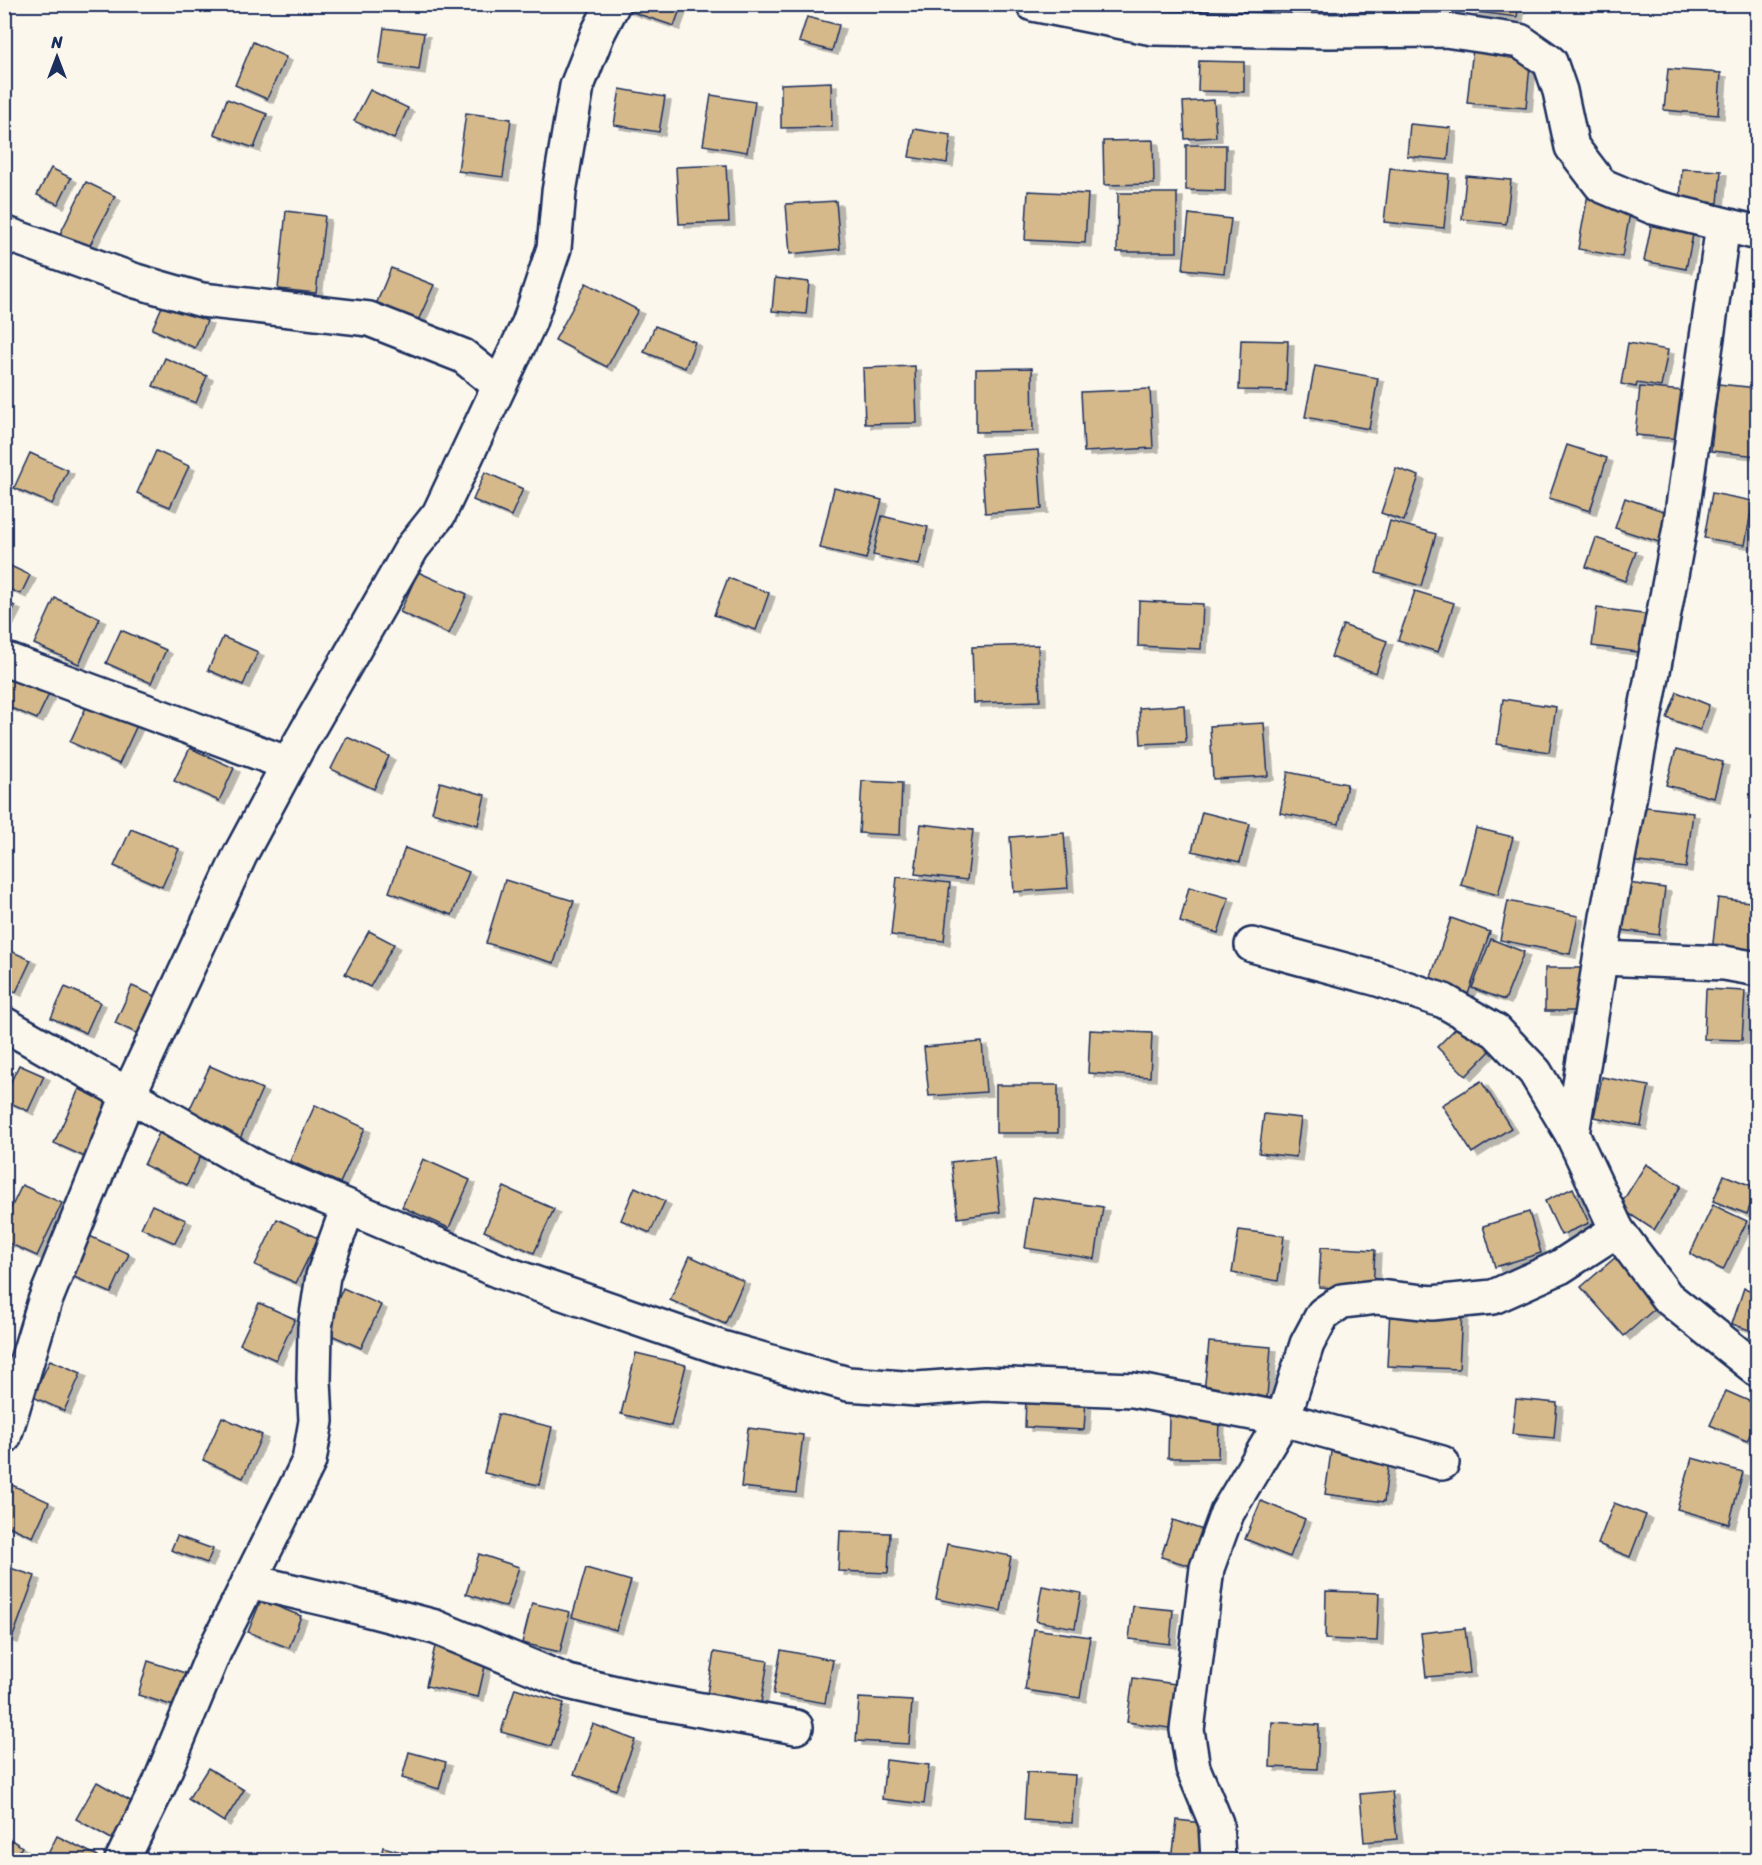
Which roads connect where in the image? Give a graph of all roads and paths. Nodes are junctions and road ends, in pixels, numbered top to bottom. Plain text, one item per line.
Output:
1 (613, 4) edge
2 (1033, 4) edge
3 (1084, 10) edge
4 (1723, 225) junction
5 (4, 233) edge
6 (1758, 233) edge
7 (499, 385) junction
8 (4, 659) edge
9 (289, 764) junction
10 (1252, 945) dead end
11 (1601, 958) junction
12 (1758, 969) edge
13 (4, 1024) edge
14 (128, 1096) junction
15 (1572, 1134) junction
16 (348, 1207) junction
17 (1617, 1230) junction
18 (1758, 1370) edge
19 (1283, 1419) junction
20 (4, 1437) edge
21 (1442, 1463) dead end
22 (249, 1581) junction
23 (796, 1727) dead end
24 (122, 1860) edge
25 (1218, 1860) edge

1 - 7 street
2 - 3 street
3 - 4 street
4 - 6 street
4 - 11 street
5 - 7 street
7 - 9 street
8 - 9 street
9 - 14 street
10 - 15 street
11 - 12 street
11 - 15 street
13 - 14 street
14 - 16 street
14 - 20 street
15 - 17 street
16 - 19 street
16 - 22 street
17 - 18 street
17 - 19 street
19 - 21 street
19 - 25 street
22 - 23 street
22 - 24 street

